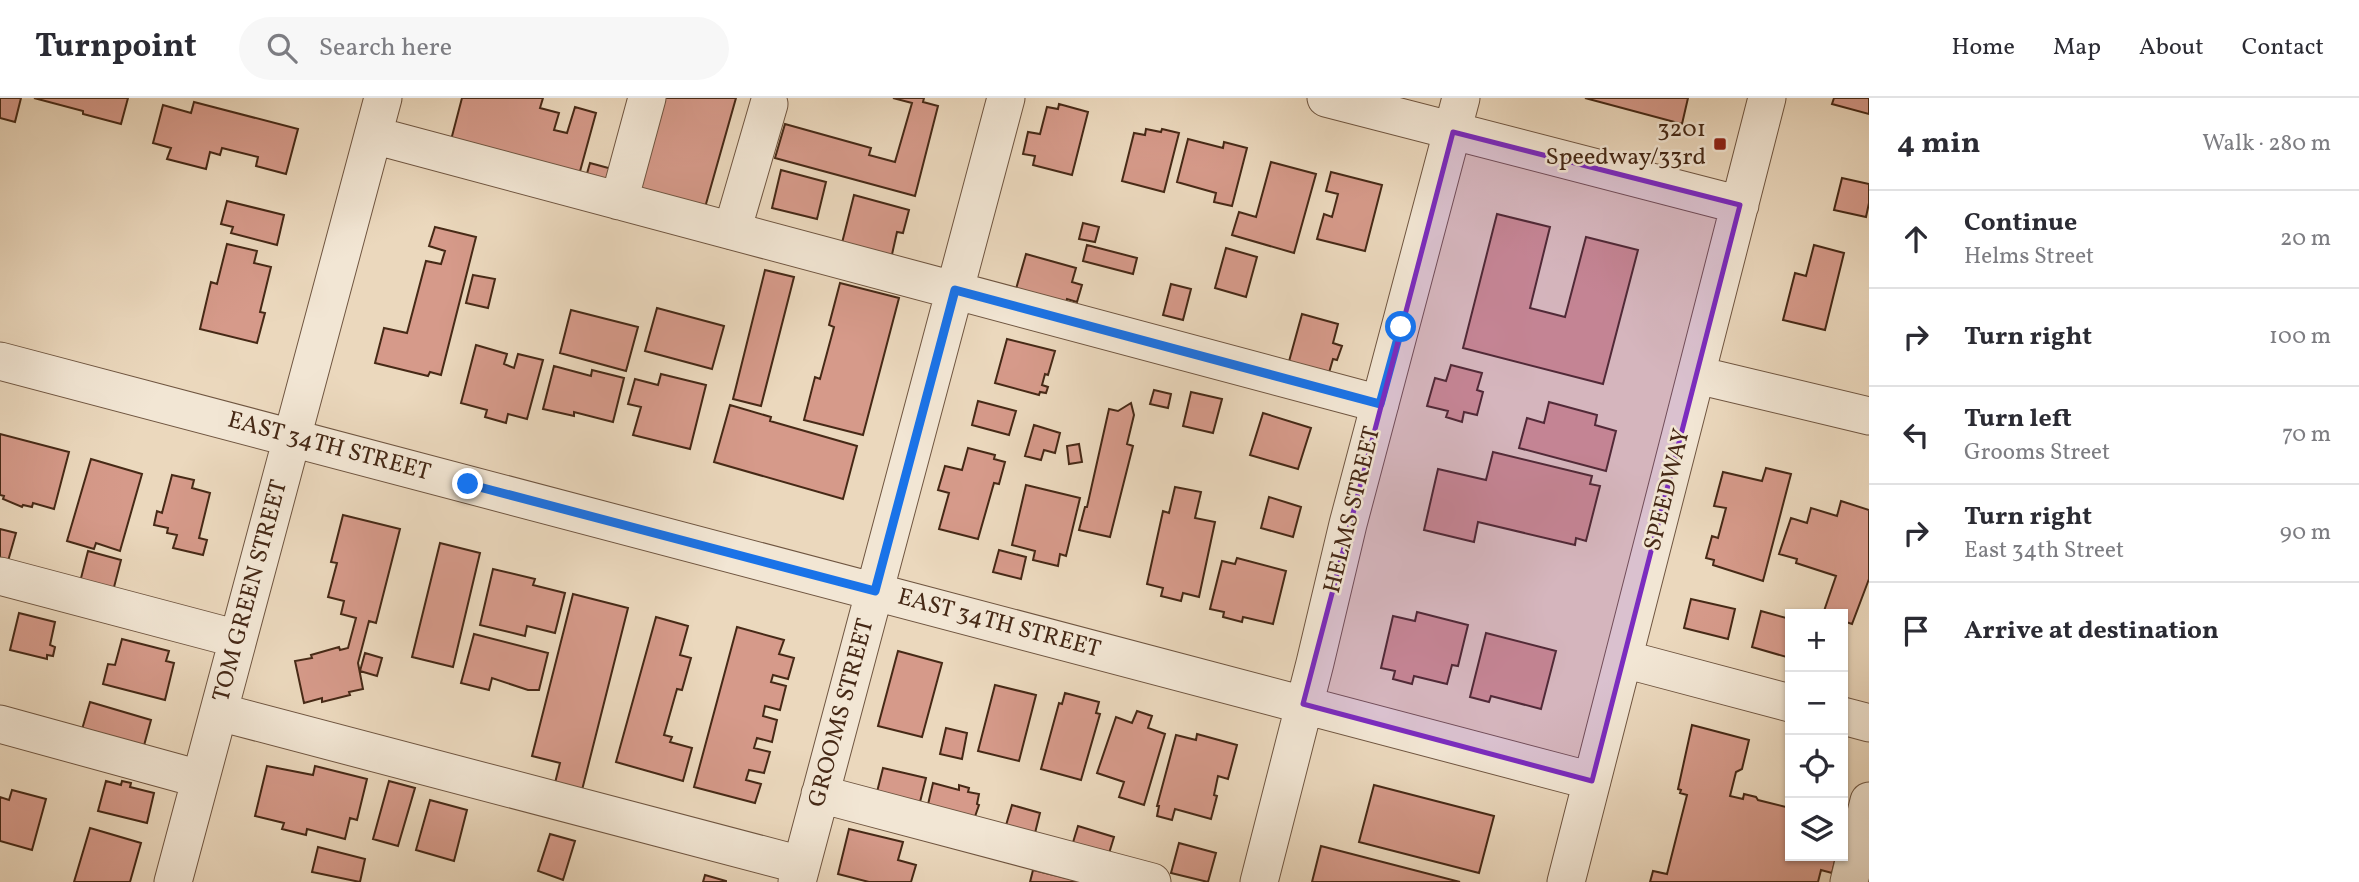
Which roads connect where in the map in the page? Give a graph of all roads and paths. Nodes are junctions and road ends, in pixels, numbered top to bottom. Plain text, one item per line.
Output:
1 (383, 98) edge
2 (647, 98) edge
3 (1006, 98) edge
4 (1326, 98) edge
5 (1767, 98) edge
6 (769, 104) dead end
7 (1457, 115) edge
8 (373, 135) junction
9 (620, 201) junction
10 (1740, 205) junction
11 (732, 231) junction
12 (955, 290) junction
13 (2, 370) edge
14 (1697, 375) junction
15 (1380, 404) junction
16 (1869, 416) edge
17 (292, 438) junction
18 (0, 576) edge
19 (875, 591) junction
20 (238, 639) junction
21 (1625, 659) junction
22 (1785, 702) edge
23 (1303, 704) junction
24 (219, 712) junction
25 (1848, 717) edge
26 (1869, 723) edge
27 (0, 724) edge
28 (200, 779) junction
29 (1592, 781) junction
30 (820, 794) junction
31 (1869, 801) edge
32 (799, 874) edge
33 (173, 882) edge
34 (1152, 882) edge
35 (1259, 882) edge
36 (1566, 882) edge
37 (1849, 882) edge

1 - 8 street, TOM GREEN STREET
2 - 9 street
3 - 12 street, GROOMS STREET
4 - 7 street
5 - 10 street, SPEEDWAY
6 - 11 street
7 - 10 street
7 - 15 street, HELMS STREET
8 - 9 street
8 - 17 street, TOM GREEN STREET
9 - 11 street
10 - 14 street, SPEEDWAY
11 - 12 street
12 - 15 street
12 - 19 street, GROOMS STREET
13 - 17 street, EAST 34TH STREET
14 - 16 street
14 - 21 street, SPEEDWAY
15 - 23 street, HELMS STREET
17 - 19 street, EAST 34TH STREET
17 - 20 street, TOM GREEN STREET
18 - 20 street
19 - 23 street, EAST 34TH STREET
19 - 30 street, GROOMS STREET
20 - 24 street, TOM GREEN STREET
21 - 22 street
21 - 29 street, SPEEDWAY
23 - 29 street, EAST 34TH STREET
23 - 35 street, HELMS STREET
24 - 28 street, TOM GREEN STREET
24 - 32 street
25 - 26 street
27 - 28 street
28 - 33 street, TOM GREEN STREET
29 - 36 street, SPEEDWAY
30 - 32 street, GROOMS STREET
30 - 34 street
31 - 37 street

